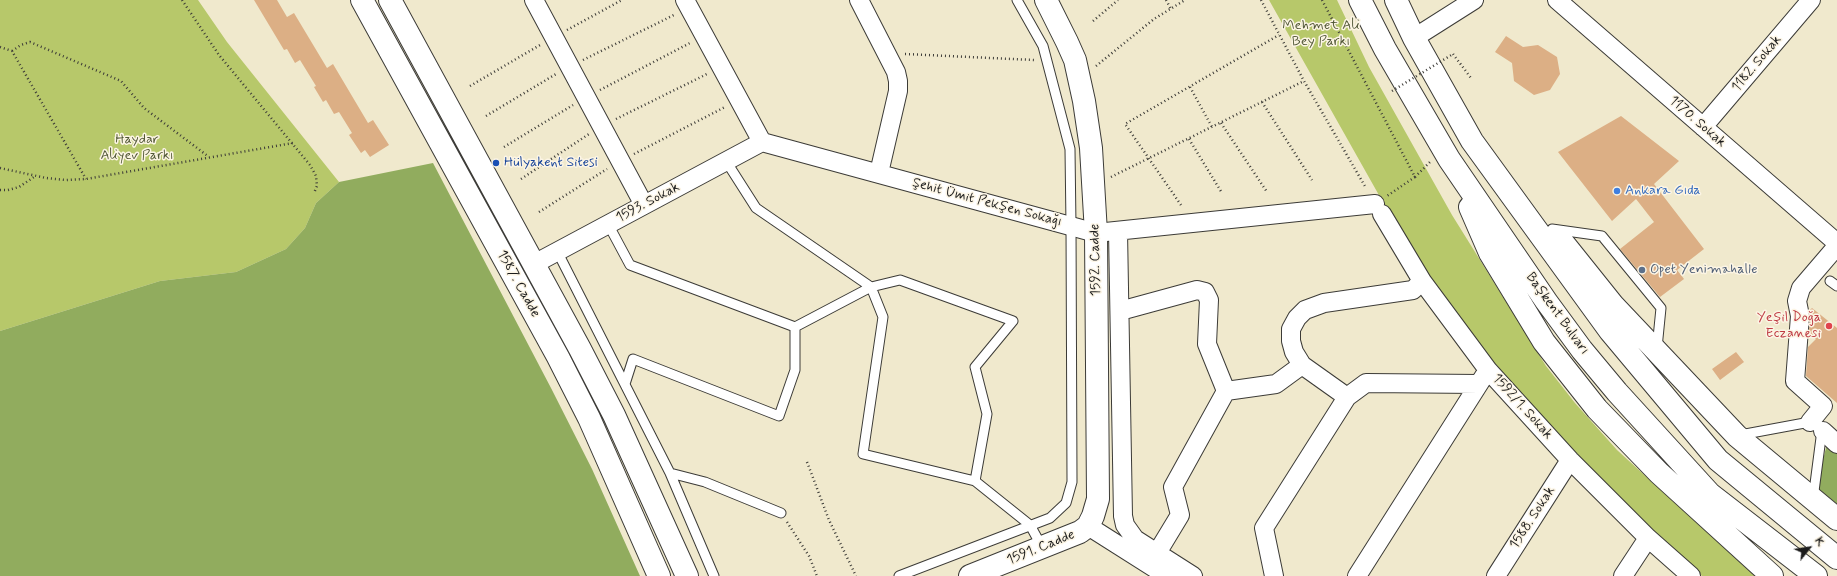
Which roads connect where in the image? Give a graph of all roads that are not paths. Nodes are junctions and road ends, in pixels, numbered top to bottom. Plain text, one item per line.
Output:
1 (362, 0) edge
2 (390, 0) edge
3 (534, 0) edge
4 (685, 0) edge
5 (859, 0) edge
6 (1017, 0) edge
7 (1046, 0) edge
8 (1360, 0) edge
9 (1396, 0) edge
10 (1474, 0) edge
11 (1557, 0) edge
12 (1811, 0) edge
13 (1414, 38) junction
14 (1703, 127) junction
15 (1472, 141) junction
16 (762, 142) junction
17 (1449, 159) junction
18 (726, 161) junction
19 (878, 174) junction
20 (644, 205) junction
21 (1379, 209) joint
22 (608, 224) junction
23 (1071, 226) junction
24 (1552, 229) junction
25 (1118, 231) junction
26 (1096, 233) junction
27 (1837, 242) edge
28 (1837, 246) edge
29 (557, 252) junction
30 (534, 264) junction
31 (1422, 281) junction
32 (871, 287) junction
33 (1120, 311) junction
34 (795, 326) junction
35 (1656, 352) junction
36 (1302, 365) junction
37 (1483, 377) junction
38 (624, 384) junction
39 (1226, 391) junction
40 (1347, 397) junction
41 (1816, 426) junction
42 (1737, 436) junction
43 (1837, 444) edge
44 (1570, 460) junction
45 (670, 473) junction
46 (975, 481) junction
47 (1813, 499) junction
48 (781, 513) road end
49 (1837, 519) edge
50 (1030, 526) junction
51 (1088, 526) junction
52 (1648, 538) junction
53 (1042, 548) junction
54 (1157, 554) junction
55 (1837, 558) edge
56 (659, 576) edge
57 (687, 576) edge
58 (714, 576) edge
59 (899, 576) edge
60 (970, 576) edge
61 (1167, 576) edge
62 (1193, 576) edge
63 (1274, 576) edge
64 (1357, 576) edge
65 (1496, 576) edge
66 (1623, 576) edge
67 (1691, 576) edge
68 (1772, 576) edge
69 (1816, 576) edge

1 - 56 main road, 1587. Cadde
2 - 30 main road, 1587. Cadde
3 - 20 street
4 - 16 street
5 - 19 street
6 - 23 lane
7 - 26 main road, 1592. Cadde
8 - 17 main road, Başkent Bulvarı
9 - 13 main road
10 - 13 street
11 - 14 street, 1170. Sokak
12 - 14 street, 1182. Sokak
13 - 15 main road
14 - 27 street, 1170. Sokak
15 - 24 main road
15 - 55 main road
16 - 18 street, 1593. Sokak
16 - 19 street, Şehit Ümit Pekşen Sokağı
17 - 68 main road
17 - 69 main road, Başkent Bulvarı
18 - 20 street, 1593. Sokak
18 - 32 lane
19 - 23 street, Şehit Ümit Pekşen Sokağı
20 - 22 street, 1593. Sokak
21 - 25 street, Şehit Ümit Pekşen Sokağı
21 - 31 street, 1592/1. Sokak
22 - 29 street, 1593. Sokak
22 - 34 lane
23 - 26 street, Şehit Ümit Pekşen Sokağı
23 - 50 lane
24 - 35 main road
24 - 35 lane
25 - 26 street, Şehit Ümit Pekşen Sokağı
25 - 33 street
26 - 51 main road, 1592. Cadde
28 - 41 street
29 - 30 street, 1593. Sokak
29 - 38 lane
30 - 57 main road, 1587. Cadde
31 - 36 street
31 - 37 street, 1592/1. Sokak
32 - 34 lane
32 - 46 lane
32 - 46 lane
33 - 39 street
33 - 54 street
34 - 38 lane
35 - 42 main road
36 - 39 street
36 - 40 street
37 - 40 street
37 - 44 street, 1592/1. Sokak
37 - 64 street
38 - 45 lane
39 - 54 street
40 - 63 street
41 - 42 lane
41 - 43 street
41 - 47 lane
42 - 47 main road
44 - 52 street, 1592/1. Sokak
44 - 65 street, 1588. Sokak
45 - 48 lane
45 - 58 lane
46 - 50 lane
47 - 49 main road
50 - 53 lane
50 - 59 lane
51 - 53 main road, 1591. Cadde
51 - 61 street
52 - 66 street
52 - 67 street, 1592/1. Sokak
53 - 60 main road, 1591. Cadde
54 - 62 street

